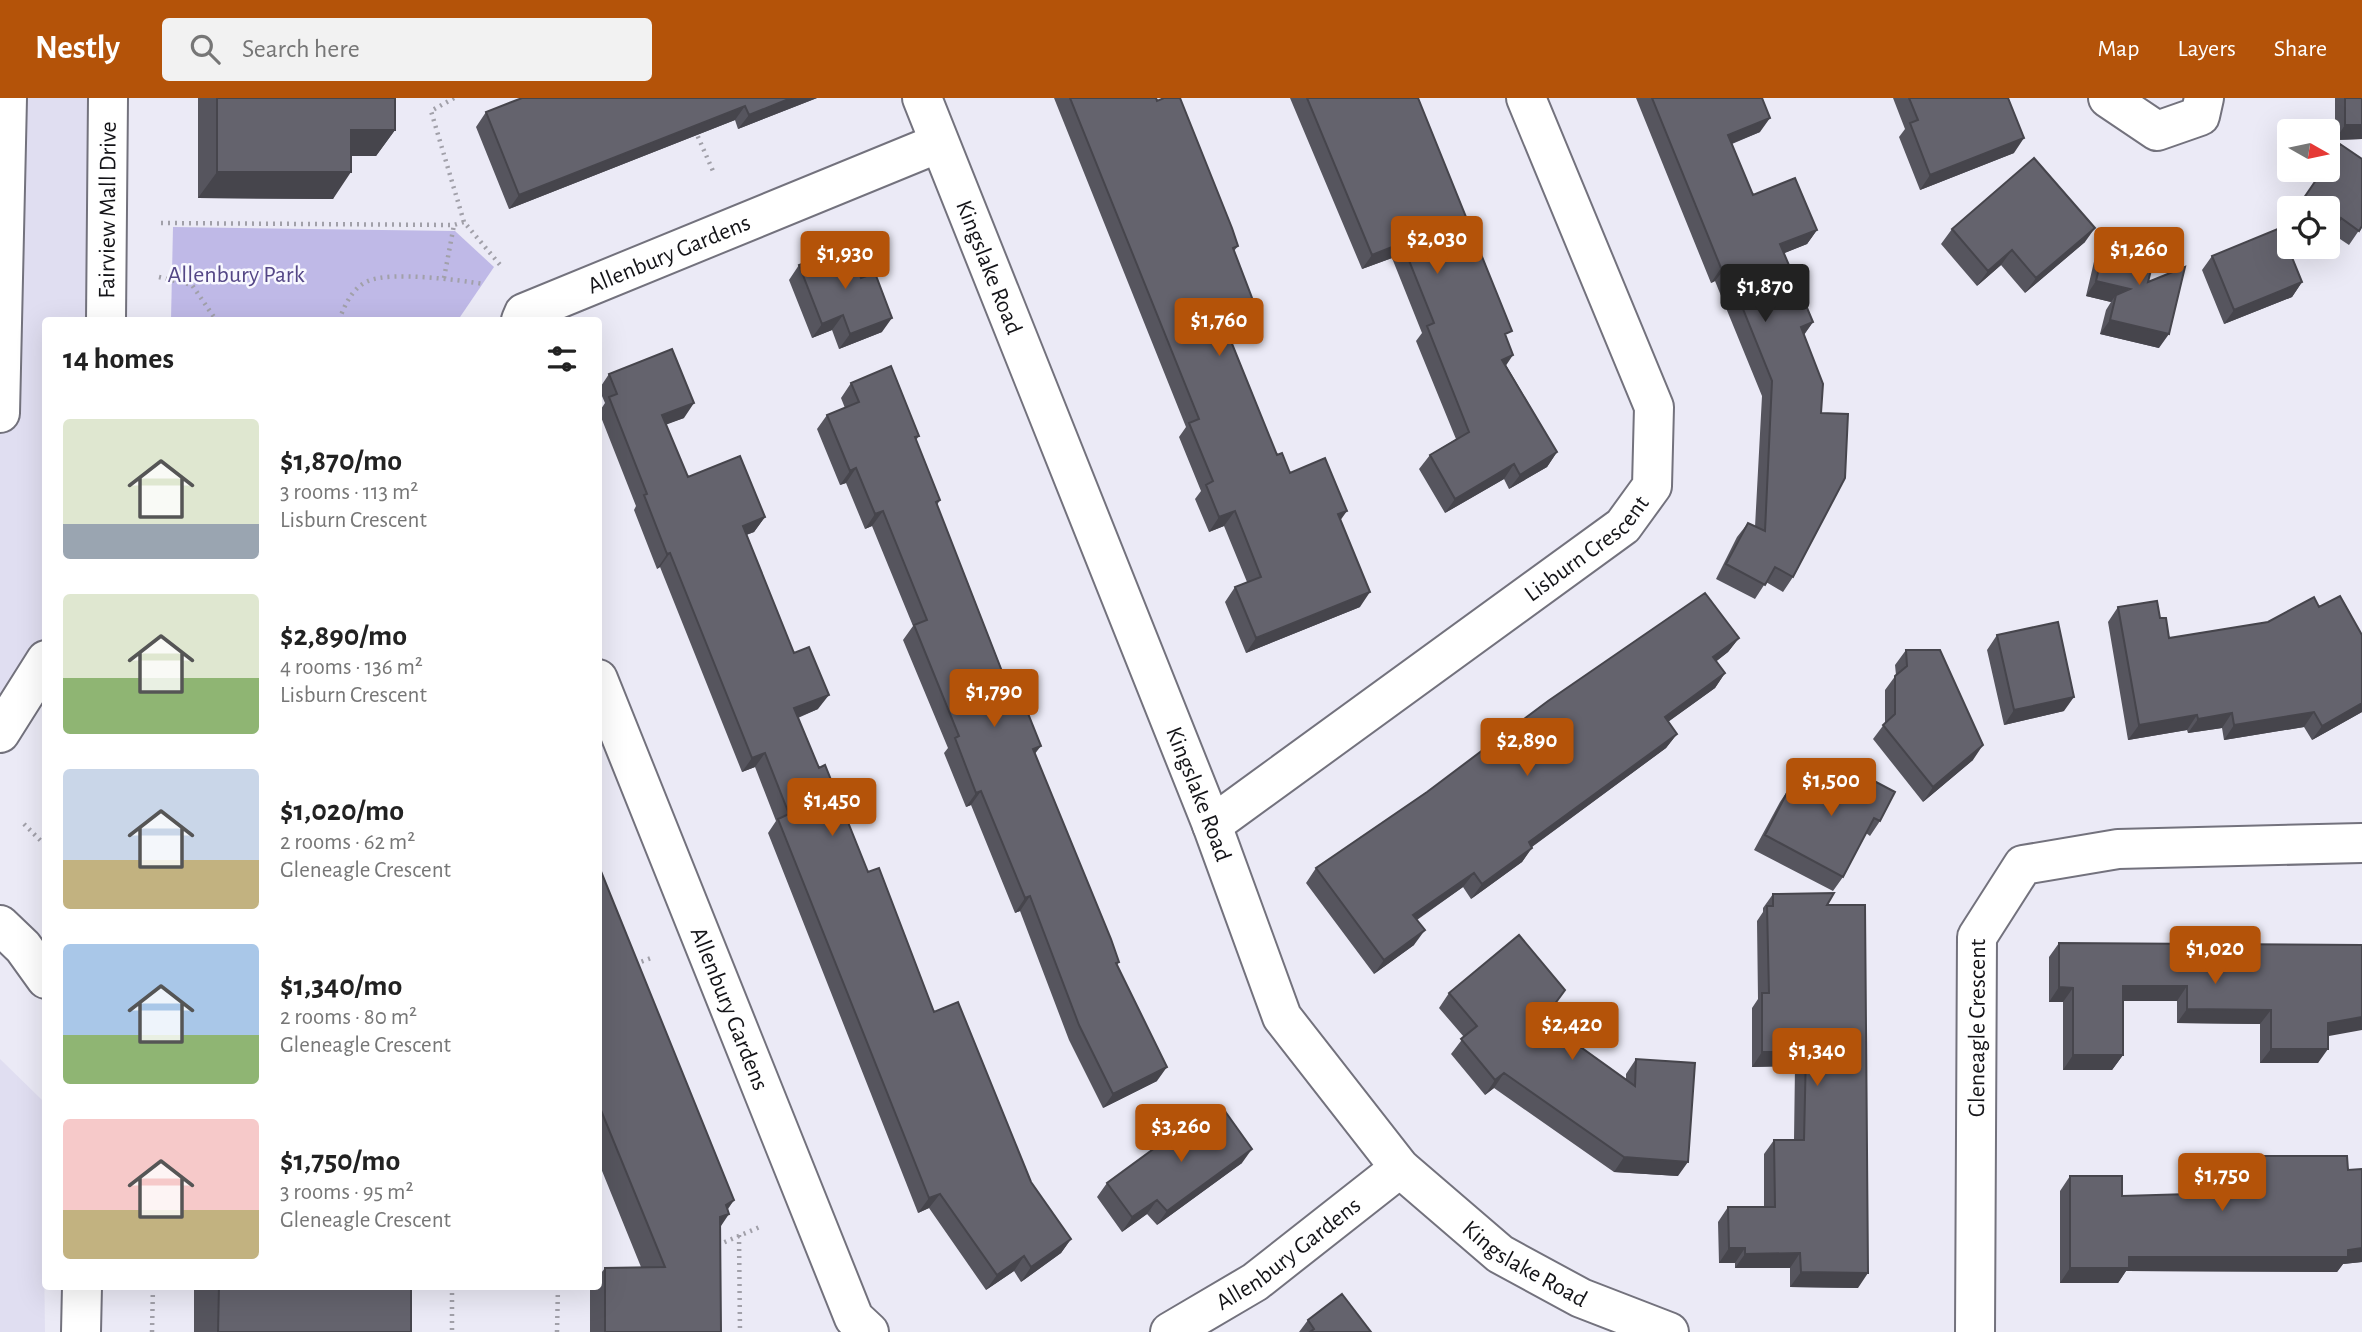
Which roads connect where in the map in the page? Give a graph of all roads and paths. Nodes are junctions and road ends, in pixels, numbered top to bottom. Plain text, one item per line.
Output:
1 (7, 98) edge
2 (108, 98) edge
3 (454, 98) edge
4 (922, 98) edge
5 (1526, 98) edge
6 (2108, 98) edge
7 (2204, 98) edge
8 (691, 122) edge
9 (939, 143) junction
10 (713, 171) dead end
11 (464, 222) junction
12 (161, 223) dead end
13 (454, 225) junction
14 (501, 266) dead end
15 (159, 277) dead end
16 (444, 278) junction
17 (484, 284) dead end
18 (106, 317) edge
19 (214, 317) edge
20 (340, 317) edge
21 (522, 317) edge
22 (0, 413) edge
23 (42, 666) edge
24 (602, 689) edge
25 (0, 733) edge
26 (24, 824) dead end
27 (1212, 825) junction
28 (42, 842) edge
29 (2362, 843) edge
30 (0, 925) edge
31 (654, 957) dead end
32 (632, 965) edge
33 (42, 973) edge
34 (1400, 1168) junction
35 (762, 1226) dead end
36 (739, 1236) junction
37 (715, 1246) edge
38 (82, 1290) edge
39 (153, 1290) edge
40 (452, 1290) edge
41 (558, 1290) edge
42 (81, 1332) edge
43 (152, 1332) edge
44 (452, 1332) edge
45 (557, 1332) edge
46 (740, 1332) edge
47 (869, 1332) edge
48 (1170, 1332) edge
49 (1669, 1332) edge
50 (1976, 1332) edge

1 - 22 street
2 - 18 street, Fairview Mall Drive
3 - 11 path
4 - 9 street, Kingslake Road
5 - 27 street, Lisburn Crescent
6 - 7 street
8 - 10 path
9 - 21 street, Allenbury Gardens
9 - 27 street, Kingslake Road
11 - 13 path
11 - 14 path
12 - 13 path
13 - 16 path
15 - 19 path
16 - 17 path
16 - 20 path
23 - 25 street
24 - 47 street, Allenbury Gardens
26 - 28 path
27 - 34 street, Kingslake Road
29 - 50 street, Gleneagle Crescent
30 - 33 street
31 - 32 path
34 - 48 street, Allenbury Gardens
34 - 49 street, Kingslake Road
35 - 36 path
36 - 37 path
36 - 46 path
38 - 42 street
39 - 43 path
40 - 44 path
41 - 45 path

